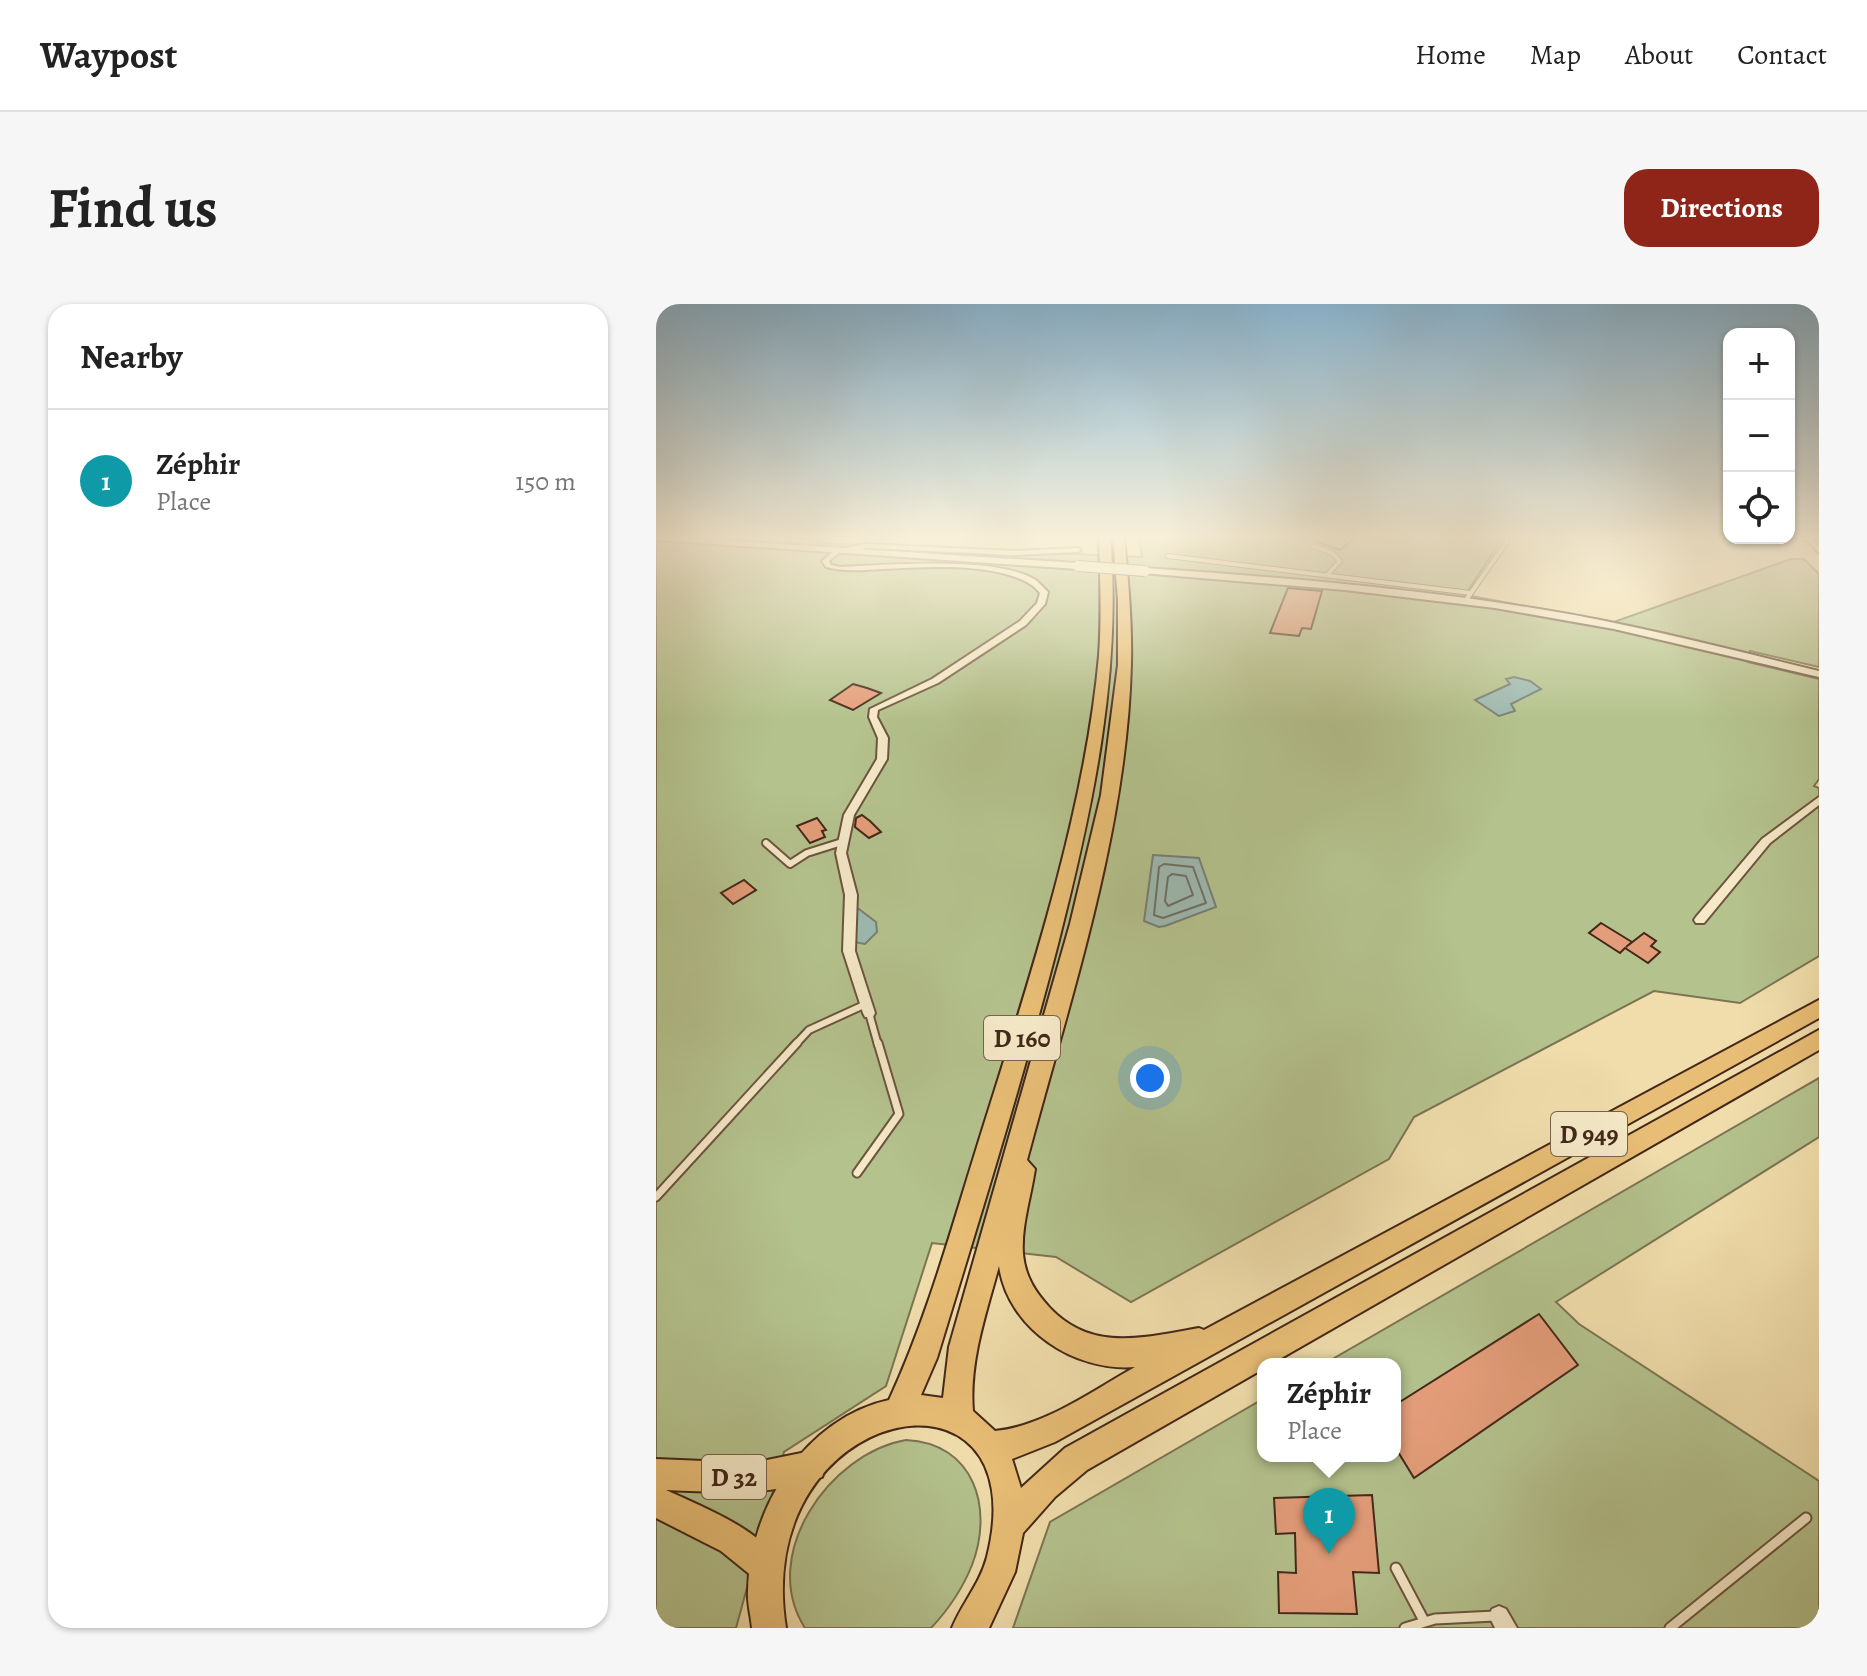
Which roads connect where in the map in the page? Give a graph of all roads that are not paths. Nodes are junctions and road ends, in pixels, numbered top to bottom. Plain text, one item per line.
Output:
1 (1043, 598) edge
2 (1108, 598) edge
3 (1124, 598) edge
4 (1472, 598) edge
5 (1819, 674) edge
6 (1819, 800) edge
7 (842, 842) junction
8 (766, 843) dead end
9 (1700, 920) dead end
10 (868, 1008) junction
11 (1819, 1008) edge
12 (1819, 1039) edge
13 (1032, 1098) junction
14 (857, 1173) dead end
15 (656, 1197) edge
16 (1215, 1339) junction
17 (899, 1411) junction
18 (959, 1419) junction
19 (990, 1446) junction
20 (811, 1466) junction
21 (656, 1474) edge
22 (656, 1501) edge
23 (1806, 1518) dead end
24 (1008, 1526) junction
25 (764, 1566) junction
26 (1396, 1568) dead end
27 (1423, 1619) junction
28 (1503, 1622) edge
29 (971, 1627) edge
30 (769, 1628) edge
31 (1405, 1628) edge
32 (1670, 1628) edge

1 - 7 street
2 - 17 main road, D 160
3 - 13 main road, D 160
4 - 5 street
6 - 9 street
7 - 8 lane
7 - 10 street
10 - 14 lane
10 - 15 lane
11 - 16 main road, D 949
12 - 24 main road, D 949
13 - 16 main road
13 - 18 main road, D 160
16 - 19 main road, D 949
17 - 18 main road
17 - 20 main road
18 - 19 main road
19 - 24 main road
20 - 21 main road, D 32
20 - 25 main road
22 - 25 main road, D 32
23 - 32 lane
24 - 29 main road
25 - 30 main road
26 - 27 lane
27 - 28 lane
27 - 31 lane

